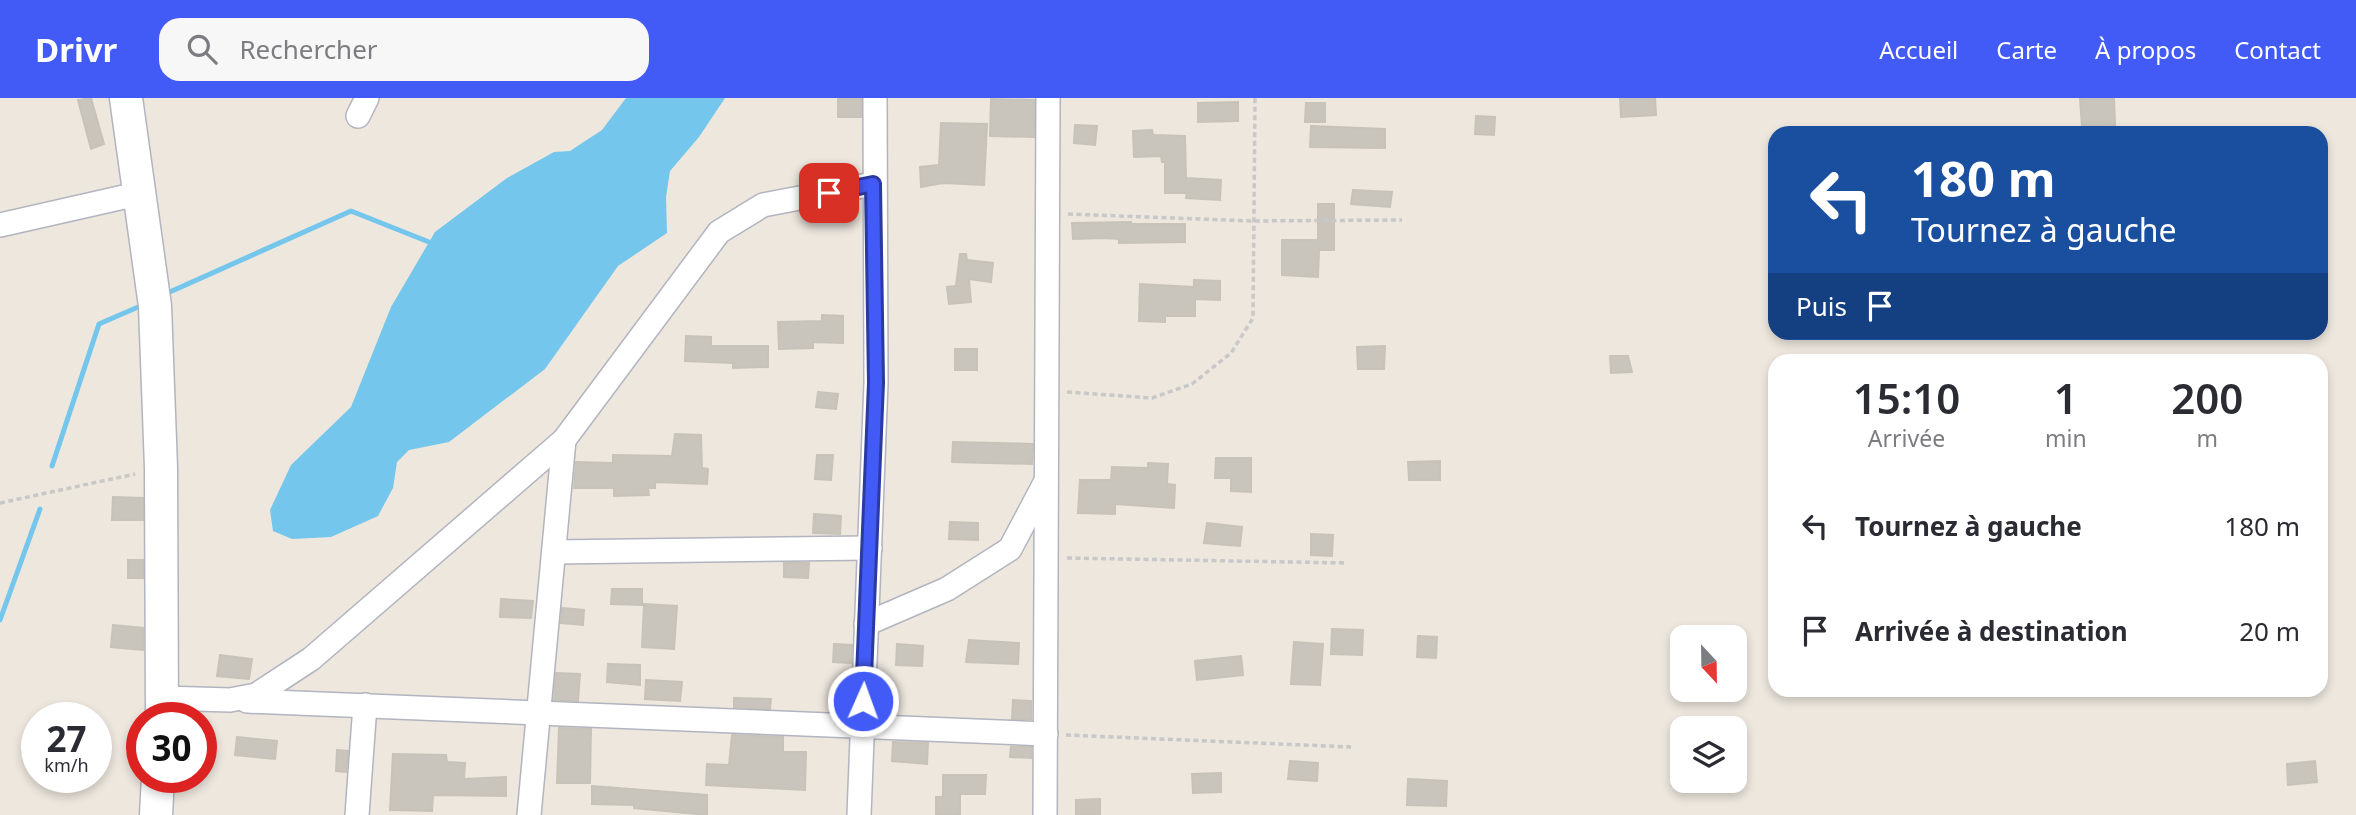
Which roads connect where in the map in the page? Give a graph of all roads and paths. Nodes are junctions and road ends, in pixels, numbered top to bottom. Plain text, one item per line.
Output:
1 (126, 98) edge
2 (875, 98) edge
3 (1048, 98) edge
4 (1255, 98) edge
5 (873, 184) junction
6 (137, 194) junction
7 (1048, 213) junction
8 (1402, 220) dead end
9 (1252, 221) junction
10 (0, 225) edge
11 (1047, 391) junction
12 (564, 440) junction
13 (162, 468) junction
14 (1047, 478) junction
15 (0, 503) edge
16 (870, 548) junction
17 (554, 552) junction
18 (1047, 558) junction
19 (1346, 563) dead end
20 (866, 624) junction
21 (230, 700) junction
22 (162, 702) edge
23 (213, 702) edge
24 (365, 705) junction
25 (537, 715) junction
26 (862, 726) junction
27 (1046, 734) junction
28 (1351, 747) dead end
29 (158, 793) edge
30 (156, 815) edge
31 (356, 815) edge
32 (529, 815) edge
33 (859, 815) edge
34 (1045, 815) edge

1 - 6 street
2 - 5 street
3 - 7 street
4 - 9 path
5 - 12 street
5 - 16 street
6 - 10 street
6 - 13 street
7 - 9 path
7 - 11 street
8 - 9 path
9 - 11 path
11 - 14 street
12 - 17 street
12 - 21 street
13 - 15 path
13 - 22 street
14 - 18 street
14 - 20 street
16 - 17 street
16 - 20 street
17 - 25 street
18 - 19 path
18 - 27 street
20 - 26 street
21 - 23 street
21 - 24 street
24 - 25 street
24 - 31 street
25 - 26 street
25 - 32 street
26 - 27 street
26 - 33 street
27 - 28 path
27 - 34 street
29 - 30 street

